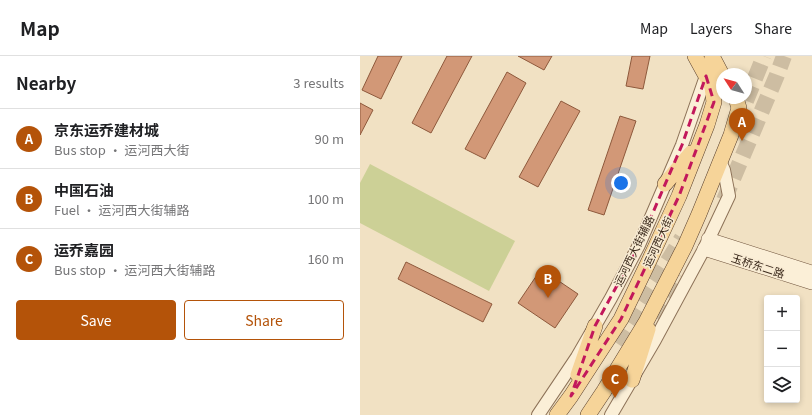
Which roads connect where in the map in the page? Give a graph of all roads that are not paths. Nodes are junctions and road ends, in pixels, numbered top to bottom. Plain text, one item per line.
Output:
1 (696, 56) edge
2 (712, 56) edge
3 (718, 68) edge
4 (706, 76) junction
5 (738, 104) edge
6 (700, 143) junction
7 (720, 161) junction
8 (665, 184) junction
9 (706, 244) junction
10 (812, 272) edge
11 (812, 283) edge
12 (657, 301) junction
13 (595, 326) junction
14 (632, 380) junction
15 (571, 396) junction
16 (538, 415) edge
17 (558, 415) edge
18 (588, 415) edge
19 (611, 415) edge

1 - 4 main road, 运河西大街
2 - 3 main road
4 - 6 main road, 运河西大街
4 - 8 street, 运河西大街辅路
5 - 7 main road
6 - 8 main road
6 - 15 main road, 运河西大街
7 - 9 street
7 - 12 main road
8 - 13 street, 运河西大街辅路
9 - 10 main road, 玉桥东二路
9 - 11 main road, 玉桥东二路
9 - 14 street
12 - 14 main road
12 - 18 main road
13 - 15 main road
13 - 16 street, 运河西大街辅路
14 - 19 street
15 - 17 main road, 运河西大街

